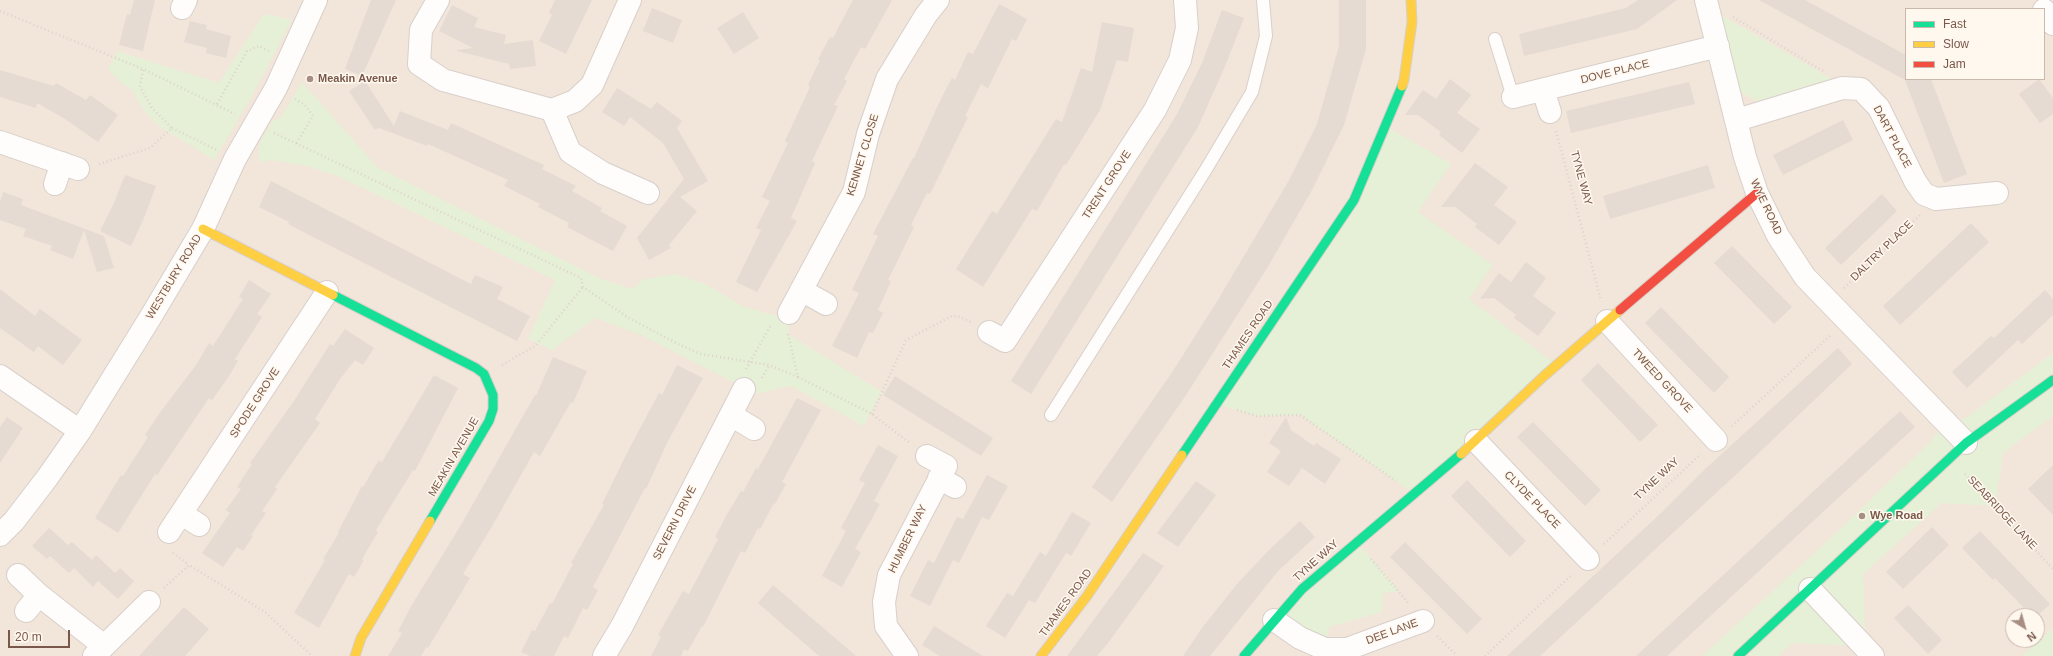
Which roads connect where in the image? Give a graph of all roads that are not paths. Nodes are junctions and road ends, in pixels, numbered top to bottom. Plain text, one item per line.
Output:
1 (316, 0) edge
2 (438, 0) edge
3 (630, 0) edge
4 (938, 0) edge
5 (1185, 0) edge
6 (1263, 0) edge
7 (1411, 0) edge
8 (1707, 0) edge
9 (2045, 12) edge
10 (2053, 24) edge
11 (1495, 39) dead end
12 (1718, 46) junction
13 (1543, 90) junction
14 (1513, 98) joint
15 (552, 110) junction
16 (1550, 112) road end
17 (1737, 120) junction
18 (0, 142) edge
19 (55, 184) dead end
20 (648, 193) dead end
21 (1758, 194) junction
22 (1997, 194) dead end
23 (203, 229) junction
24 (801, 290) junction
25 (327, 292) junction
26 (826, 304) dead end
27 (789, 313) road end
28 (1609, 320) junction
29 (989, 332) road end
30 (0, 376) edge
31 (2053, 380) edge
32 (744, 389) road end
33 (1051, 414) dead end
34 (731, 415) junction
35 (754, 429) dead end
36 (80, 431) junction
37 (1716, 440) road end
38 (1476, 441) junction
39 (1958, 451) junction
40 (927, 456) road end
41 (169, 532) dead end
42 (0, 535) edge
43 (1588, 559) road end
44 (18, 575) dead end
45 (1810, 589) junction
46 (149, 602) road end
47 (1274, 620) junction
48 (1423, 621) road end
49 (99, 651) edge
50 (355, 656) edge
51 (604, 656) edge
52 (907, 656) edge
53 (1041, 656) edge
54 (1244, 656) edge
55 (1738, 656) edge
56 (1873, 656) edge

1 - 23 street, WESTBURY ROAD
2 - 15 street
3 - 15 street
4 - 24 street, KENNET CLOSE
5 - 29 street, TRENT GROVE
6 - 33 lane
7 - 53 street, THAMES ROAD
8 - 12 street, WYE ROAD
9 - 10 street
11 - 14 lane
12 - 13 street, DOVE PLACE
12 - 17 street, WYE ROAD
13 - 14 street, DOVE PLACE
13 - 16 street
15 - 20 street
17 - 21 street, WYE ROAD
17 - 22 street, DART PLACE
18 - 19 street
21 - 28 street, TYNE WAY
21 - 39 street, WYE ROAD
23 - 25 street
23 - 36 street, WESTBURY ROAD
24 - 26 street
24 - 27 street, KENNET CLOSE
25 - 41 street, SPODE GROVE
25 - 50 street, MEAKIN AVENUE
28 - 37 street, TWEED GROVE
28 - 38 street, TYNE WAY
30 - 36 street
31 - 39 street
32 - 34 street, SEVERN DRIVE
34 - 35 street
34 - 51 street, SEVERN DRIVE
36 - 42 street, WESTBURY ROAD
38 - 43 street, CLYDE PLACE
38 - 47 street, TYNE WAY
39 - 45 street
40 - 52 street, HUMBER WAY
44 - 49 street
45 - 55 street
45 - 56 street
46 - 49 street
47 - 48 street, DEE LANE
47 - 54 street, TYNE WAY

